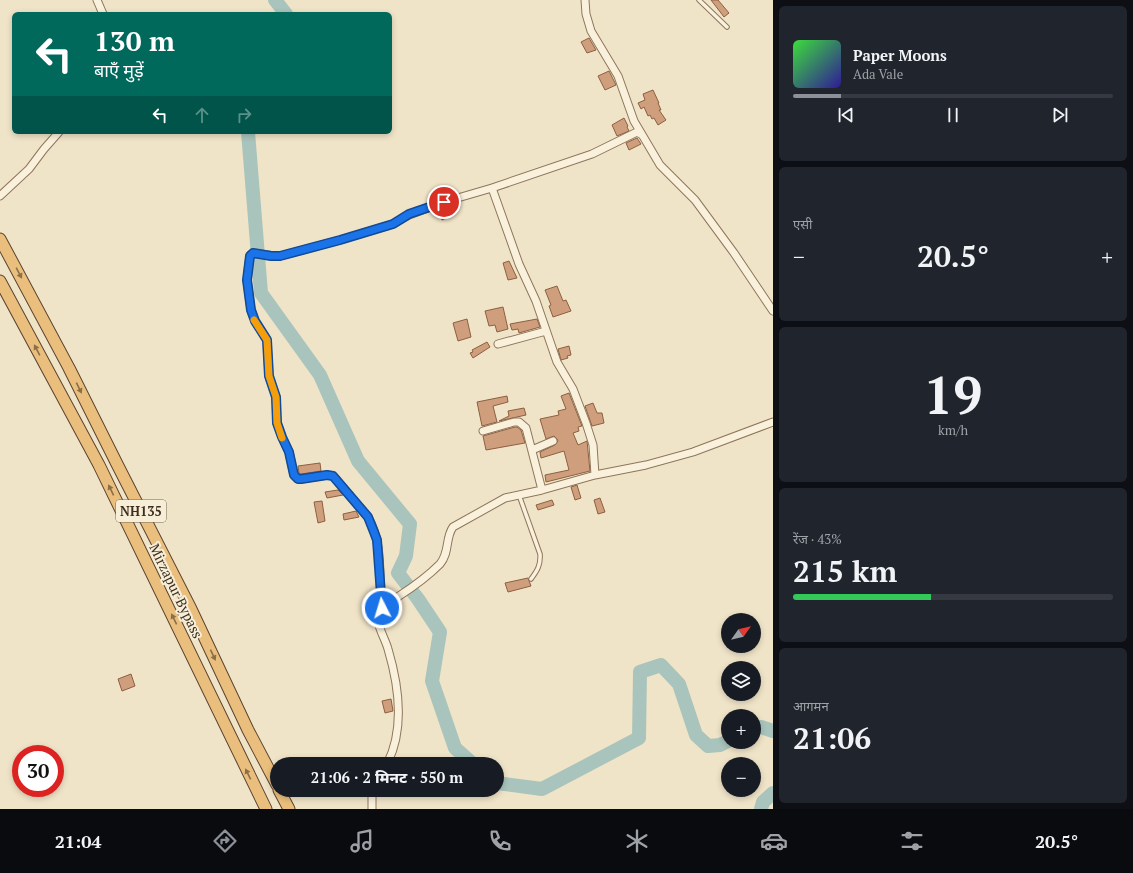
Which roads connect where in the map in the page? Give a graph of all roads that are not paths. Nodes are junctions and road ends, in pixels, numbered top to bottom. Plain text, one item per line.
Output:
1 (97, 0) edge
2 (585, 0) edge
3 (699, 0) edge
4 (102, 12) edge
5 (727, 27) dead end
6 (57, 134) edge
7 (642, 135) junction
8 (492, 188) junction
9 (0, 196) edge
10 (0, 239) edge
11 (0, 281) edge
12 (773, 311) edge
13 (546, 331) junction
14 (498, 344) dead end
15 (773, 422) edge
16 (483, 431) dead end
17 (553, 441) dead end
18 (532, 450) junction
19 (595, 475) junction
20 (542, 490) junction
21 (519, 495) junction
22 (531, 579) dead end
23 (382, 608) junction
24 (390, 757) edge
25 (270, 772) edge
26 (283, 797) edge
27 (372, 797) edge
28 (266, 809) edge
29 (289, 809) edge
30 (372, 809) edge

1 - 4 street
2 - 7 street
3 - 5 lane
6 - 9 street
7 - 8 street
7 - 12 street
8 - 13 street
8 - 23 street
10 -> 25 highway, NH135
28 -> 11 highway, Mirzapur Bypass / NH135
13 - 14 street
13 - 19 street
15 - 19 street
16 - 18 street
17 - 18 street
18 - 20 street
19 - 20 street
20 - 21 street
21 - 22 lane
21 - 23 street
23 - 24 street
26 - 29 highway
27 - 30 street

